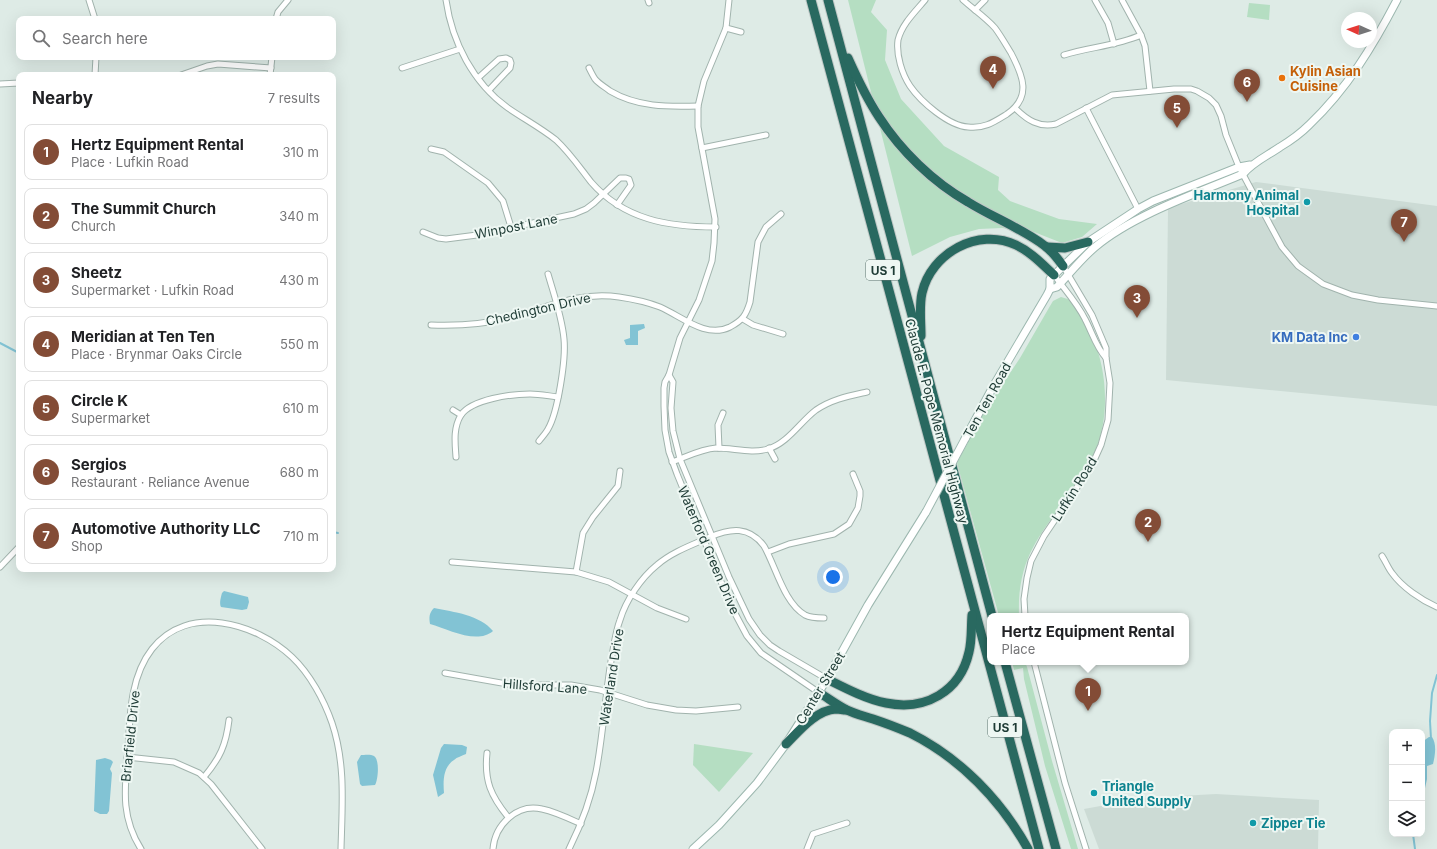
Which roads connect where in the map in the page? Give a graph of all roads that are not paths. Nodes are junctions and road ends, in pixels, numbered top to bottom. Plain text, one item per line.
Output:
1 (89, 0) edge
2 (288, 0) edge
3 (446, 0) edge
4 (729, 0) edge
5 (810, 0) edge
6 (828, 0) edge
7 (925, 0) edge
8 (963, 0) edge
9 (985, 0) edge
10 (1095, 0) edge
11 (1122, 0) edge
12 (1397, 0) edge
13 (975, 10) junction
14 (94, 16) edge
15 (277, 16) edge
16 (726, 28) junction
17 (741, 32) dead end
18 (1141, 36) junction
19 (838, 38) junction
20 (1114, 44) junction
21 (460, 49) junction
22 (1064, 55) dead end
23 (96, 60) edge
24 (272, 60) edge
25 (271, 68) junction
26 (402, 68) dead end
27 (589, 68) dead end
28 (95, 72) edge
29 (190, 72) edge
30 (270, 72) edge
31 (478, 78) junction
32 (16, 83) edge
33 (0, 84) edge
34 (489, 90) junction
35 (1150, 91) junction
36 (698, 106) junction
37 (1015, 108) junction
38 (1086, 108) junction
39 (766, 135) dead end
40 (702, 148) junction
41 (431, 149) dead end
42 (1250, 165) junction
43 (1239, 166) junction
44 (1243, 174) junction
45 (602, 194) junction
46 (618, 205) junction
47 (1138, 209) junction
48 (781, 214) dead end
49 (511, 227) junction
50 (716, 227) junction
51 (423, 232) dead end
52 (1088, 242) junction
53 (1046, 247) junction
54 (1064, 266) junction
55 (548, 274) dead end
56 (1054, 275) junction
57 (1068, 275) junction
58 (1060, 284) junction
59 (1050, 289) junction
60 (556, 303) junction
61 (1437, 306) edge
62 (743, 318) junction
63 (688, 322) junction
64 (431, 325) dead end
65 (783, 334) dead end
66 (921, 349) junction
67 (1106, 358) junction
68 (669, 375) junction
69 (867, 392) dead end
70 (558, 397) junction
71 (453, 410) dead end
72 (723, 413) dead end
73 (461, 415) junction
74 (539, 441) dead end
75 (719, 448) junction
76 (769, 448) junction
77 (456, 457) dead end
78 (775, 458) dead end
79 (680, 459) junction
80 (672, 462) junction
81 (620, 471) dead end
82 (853, 474) dead end
83 (926, 512) joint
84 (712, 536) junction
85 (704, 540) junction
86 (16, 550) edge
87 (768, 552) junction
88 (1382, 556) dead end
89 (452, 562) dead end
90 (0, 567) edge
91 (576, 572) junction
92 (633, 594) junction
93 (972, 606) junction
94 (1437, 607) edge
95 (991, 613) edge
96 (1025, 613) edge
97 (824, 618) dead end
98 (686, 619) dead end
99 (987, 660) edge
100 (988, 665) edge
101 (1006, 665) edge
102 (1035, 665) edge
103 (445, 673) dead end
104 (827, 679) junction
105 (818, 692) junction
106 (607, 694) junction
107 (738, 707) dead end
108 (848, 711) junction
109 (228, 720) dead end
110 (786, 744) junction
111 (487, 753) dead end
112 (127, 757) junction
113 (204, 777) junction
114 (508, 817) junction
115 (847, 822) dead end
116 (581, 824) junction
117 (141, 849) edge
118 (262, 849) edge
119 (341, 849) edge
120 (493, 849) edge
121 (569, 849) edge
122 (693, 849) edge
123 (807, 849) edge
124 (1028, 849) edge
125 (1039, 849) edge
126 (1056, 849) edge
127 (1086, 849) edge

1 - 14 street
2 - 15 street
3 - 21 street
4 - 16 street, Waterford Green Drive
5 - 93 highway, Claude E. Pope Memorial Highway / US 1
6 - 19 highway, Claude E. Pope Memorial Highway / US 1
7 - 37 street
8 - 13 street
9 - 13 street
10 - 20 street
11 - 18 street
12 - 42 main road
13 - 37 street
16 - 17 street
16 - 36 street, Waterford Green Drive
18 - 20 street
18 - 35 street
19 - 53 highway
19 - 66 highway, Claude E. Pope Memorial Highway / US 1
20 - 22 street
21 - 26 street
21 - 31 street
23 - 28 street
24 - 25 street
25 - 29 street
25 - 30 street
27 - 36 street
31 - 34 street
31 - 34 street
32 - 33 street
34 - 45 street
35 - 38 street
35 - 43 street
36 - 40 street, Waterford Green Drive
37 - 38 street
38 - 47 street
39 - 40 street
40 - 50 street, Waterford Green Drive
41 - 49 street
42 - 43 main road
42 - 44 main road
43 - 44 street
43 - 47 main road
44 - 57 main road
44 - 61 street
45 - 46 street
45 - 46 street, Winpost Lane
45 - 49 street, Winpost Lane
46 - 50 street
47 - 52 main road
48 - 62 street
49 - 51 street, Winpost Lane
50 - 63 street, Waterford Green Drive
52 - 53 highway
52 - 54 main road
53 - 54 highway
54 - 56 main road
54 - 57 street, Lufkin Road
55 - 60 street
56 - 58 street, Lufkin Road
56 - 59 main road, Ten Ten Road
56 - 66 highway
57 - 58 main road
57 - 67 street, Lufkin Road
58 - 59 main road
58 - 67 street, Lufkin Road
59 - 83 main road, Ten Ten Road, bridge
60 - 63 street, Chedington Drive
60 - 64 street, Chedington Drive
60 - 70 street
62 - 63 street, Chedington Drive
62 - 65 street
63 - 68 street, Waterford Green Drive
66 - 95 highway, Claude E. Pope Memorial Highway / US 1
67 - 96 street, Lufkin Road
68 - 79 street, Waterford Green Drive
68 - 80 street, Waterford Green Drive
69 - 76 street
70 - 73 street
70 - 74 street
71 - 73 street
72 - 75 street
73 - 77 street
75 - 76 street
75 - 79 street
76 - 78 street
79 - 80 street
79 - 84 street, Waterford Green Drive
80 - 85 street, Waterford Green Drive
81 - 91 street
82 - 87 street
83 - 104 main road, Center Street
84 - 85 street, Waterland Drive
84 - 87 street, Waterland Drive
84 - 104 street, Waterford Green Drive
85 - 92 street, Waterland Drive
85 - 105 street, Waterford Green Drive
86 - 90 street
87 - 97 street, Waterland Drive
88 - 94 street
89 - 91 street
91 - 92 street
92 - 98 street
92 - 106 street, Waterland Drive
93 - 99 highway, Claude E. Pope Memorial Highway / US 1
93 - 104 highway
100 - 125 highway, Claude E. Pope Memorial Highway / US 1
101 - 126 highway, US 1
102 - 127 street
103 - 106 street, Hillsford Lane
104 - 105 main road, Center Street
105 - 108 highway
105 - 110 main road, Center Street
106 - 107 street, Hillsford Lane
106 - 116 street, Waterland Drive
108 - 110 highway
108 - 124 highway
109 - 113 street
110 - 122 main road, Center Street
111 - 114 street
112 - 113 street
112 - 117 street, Briarfield Drive
112 - 119 street, Briarfield Drive
113 - 118 street
114 - 116 street
114 - 120 street
115 - 123 street
116 - 121 street, Waterland Drive

